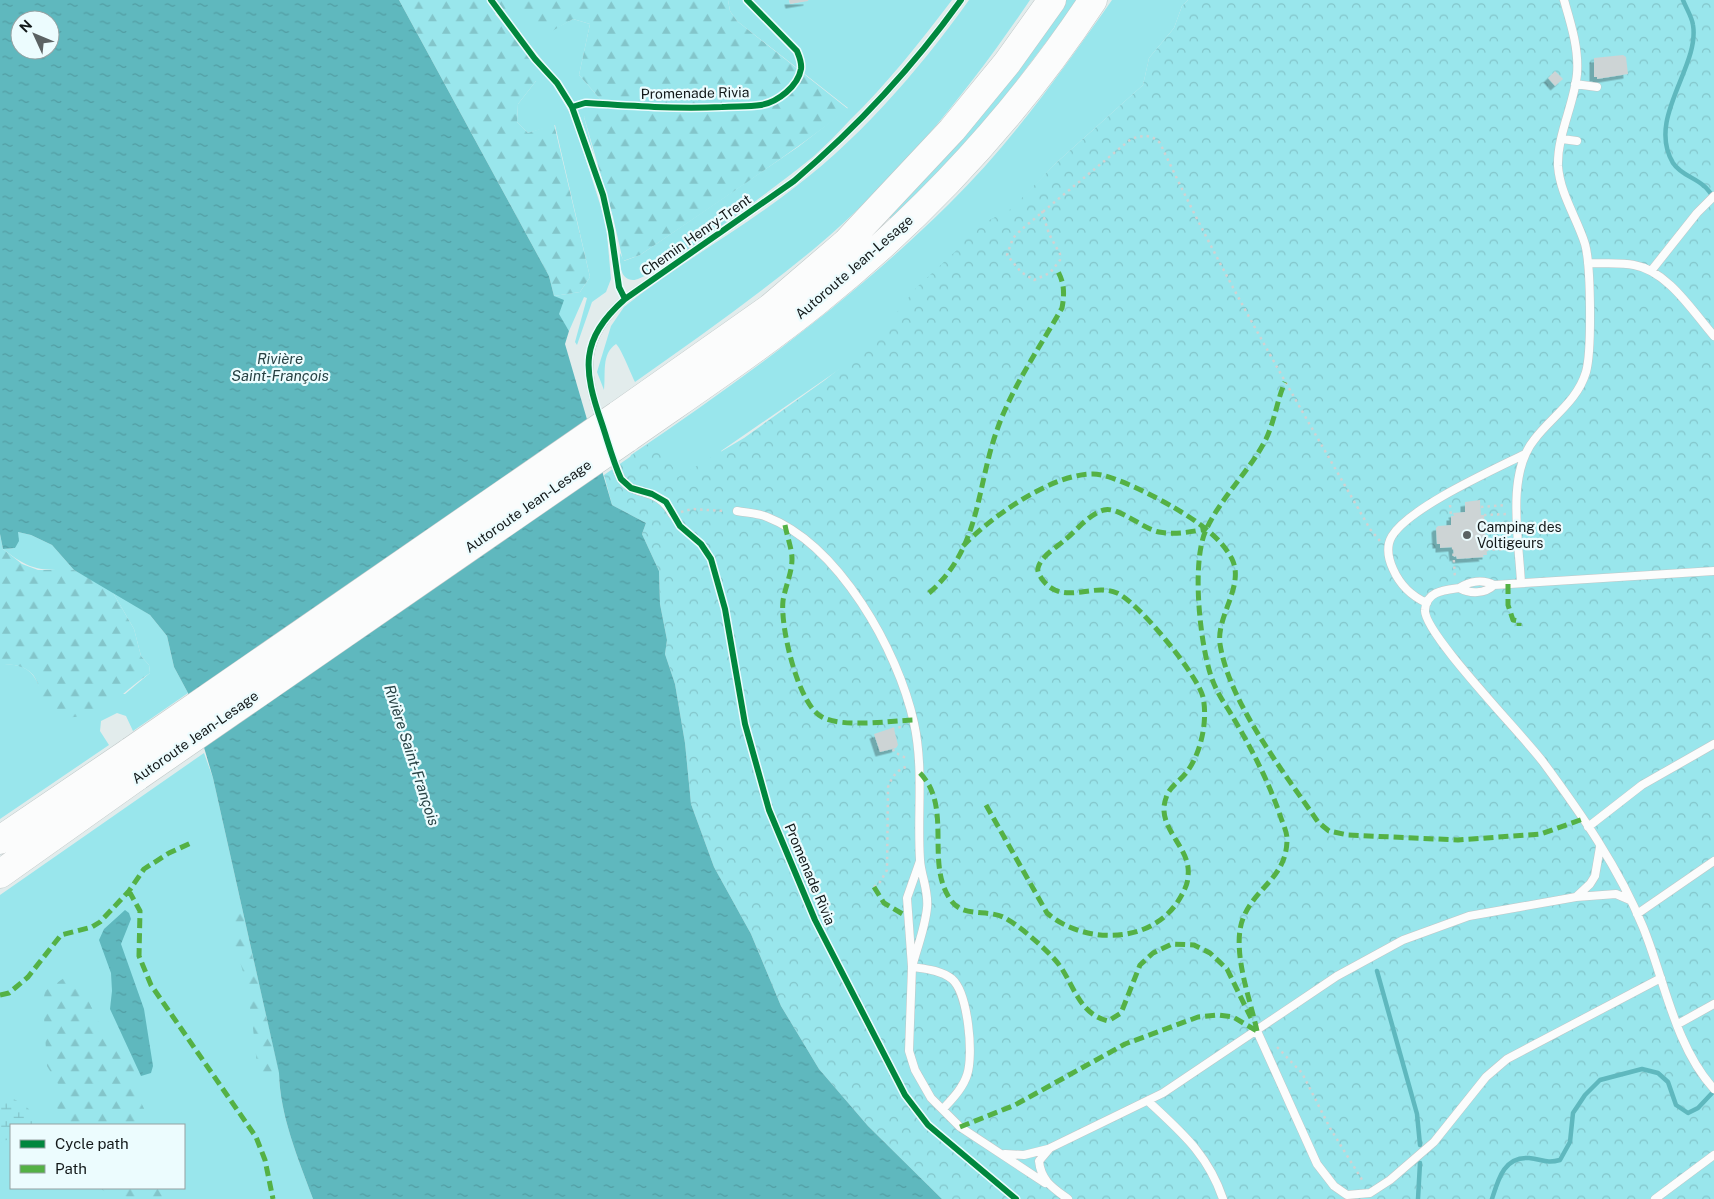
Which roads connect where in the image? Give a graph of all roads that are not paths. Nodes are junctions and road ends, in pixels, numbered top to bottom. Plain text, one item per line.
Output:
1 (961, 0) edge
2 (1052, 0) edge
3 (1093, 0) edge
4 (1564, 0) edge
5 (1575, 84) junction
6 (1597, 87) dead end
7 (1562, 138) junction
8 (1578, 140) dead end
9 (1714, 196) edge
10 (1588, 263) junction
11 (1651, 271) junction
12 (1714, 336) edge
13 (622, 427) junction
14 (1525, 454) junction
15 (737, 511) dead end
16 (672, 514) road end
17 (1714, 571) edge
18 (1521, 583) junction
19 (1427, 603) junction
20 (1714, 744) edge
21 (135, 764) junction
22 (1588, 827) junction
23 (0, 840) edge
24 (1600, 848) junction
25 (920, 861) junction
26 (1714, 861) edge
27 (0, 874) edge
28 (1576, 897) junction
29 (1630, 900) junction
30 (1637, 914) junction
31 (912, 967) junction
32 (1661, 978) junction
33 (1714, 1004) edge
34 (1678, 1024) junction
35 (1257, 1030) junction
36 (1714, 1089) edge
37 (1148, 1101) junction
38 (943, 1110) junction
39 (1050, 1148) junction
40 (1003, 1154) junction
41 (1714, 1155) edge
42 (1049, 1186) junction
43 (1068, 1199) edge
44 (1223, 1199) edge
45 (1655, 1199) edge

1 - 16 lane, Chemin Henry-Trent
2 - 13 highway, Autoroute Jean-Lesage
3 - 13 highway, Autoroute Jean-Lesage
4 - 5 lane
5 - 6 lane
5 - 7 lane
7 - 8 lane
7 - 10 lane
9 - 11 lane
10 - 11 lane
10 - 14 lane
11 - 12 lane
13 - 21 highway, Autoroute Jean-Lesage, bridge
14 - 18 lane
14 - 19 lane
15 - 25 lane
17 - 18 lane
18 - 19 lane
19 - 22 lane
20 - 22 lane
21 - 23 highway, Autoroute Jean-Lesage
21 - 27 highway, Autoroute Jean-Lesage
22 - 24 lane
24 - 28 lane
24 - 29 lane
25 - 31 lane
25 - 31 lane
26 - 30 lane
28 - 29 lane
28 - 35 lane
29 - 30 lane
30 - 32 lane
31 - 38 lane
31 - 38 lane
32 - 34 lane
32 - 35 lane
33 - 34 lane
34 - 36 lane
35 - 37 lane
37 - 39 lane
37 - 44 lane
38 - 40 lane
39 - 40 lane
39 - 42 lane
40 - 42 lane
41 - 45 lane
42 - 43 lane

